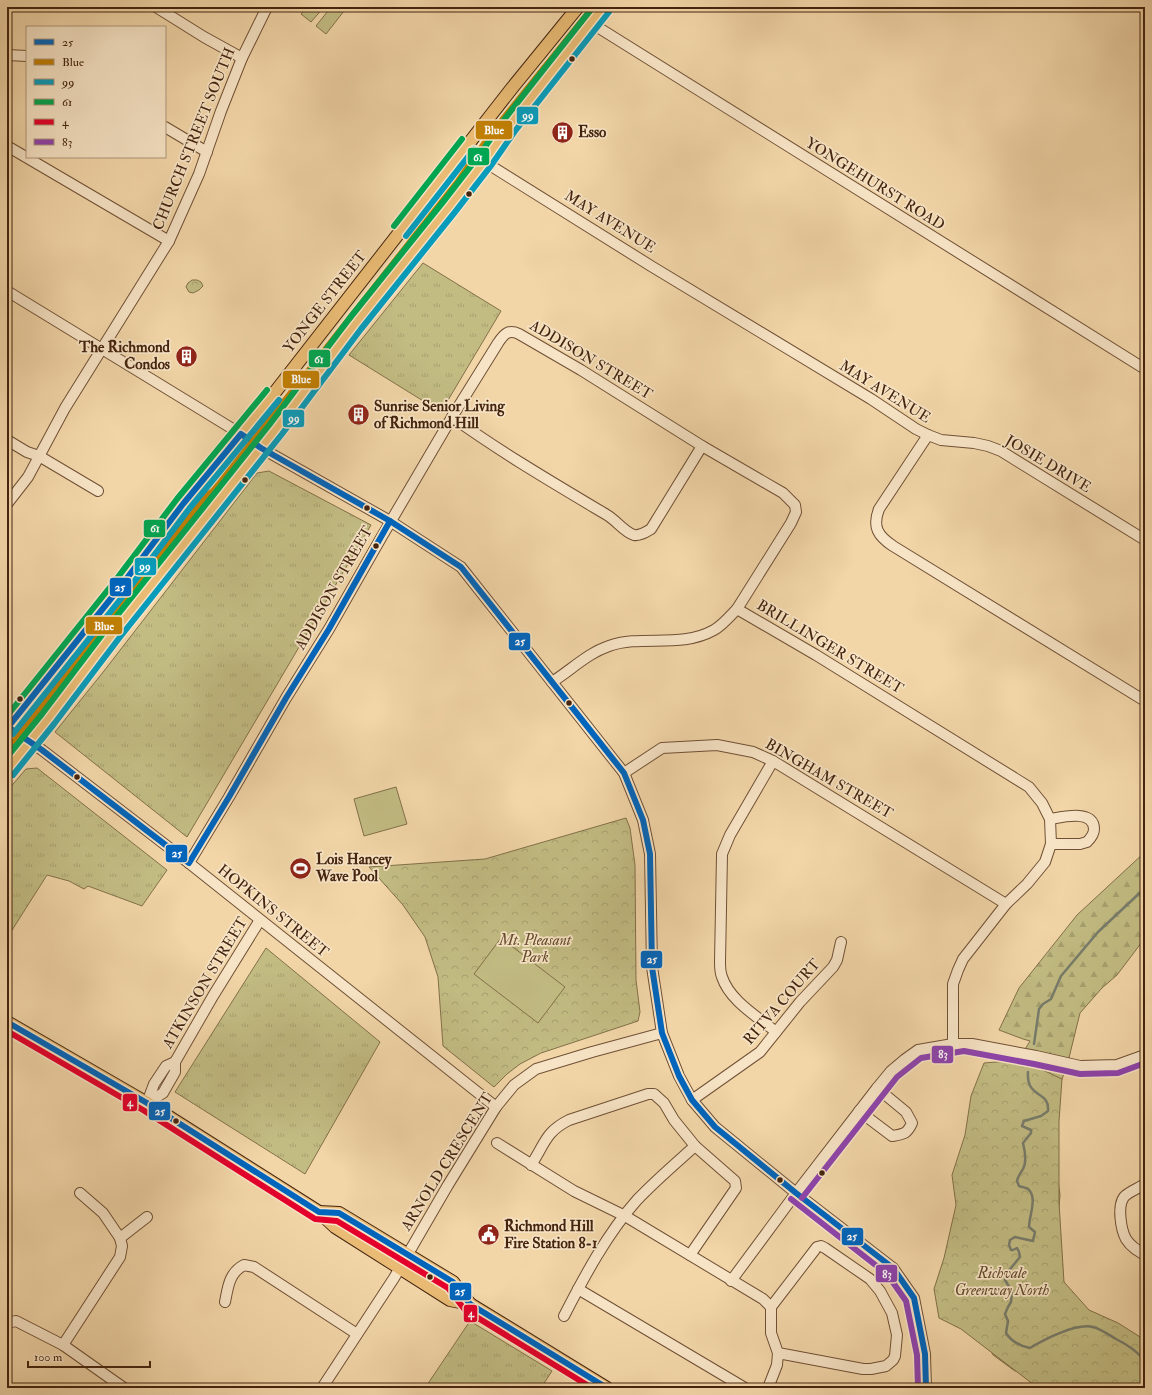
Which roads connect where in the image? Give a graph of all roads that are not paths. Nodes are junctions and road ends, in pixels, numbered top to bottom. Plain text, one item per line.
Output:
1 (156, 7) edge
2 (267, 7) edge
3 (578, 7) edge
4 (603, 7) edge
5 (591, 23) junction
6 (7, 55) edge
7 (26, 56) edge
8 (242, 58) junction
9 (166, 128) edge
10 (7, 146) edge
11 (464, 149) junction
12 (207, 152) junction
13 (26, 157) edge
14 (27, 158) edge
15 (484, 162) junction
16 (169, 241) junction
17 (7, 291) edge
18 (102, 348) junction
19 (1145, 369) edge
20 (452, 417) junction
21 (7, 432) edge
22 (241, 434) junction
23 (928, 435) junction
24 (7, 440) edge
25 (702, 446) junction
26 (261, 448) junction
27 (39, 456) junction
28 (98, 491) dead end
29 (7, 504) edge
30 (390, 521) junction
31 (1145, 540) edge
32 (737, 609) junction
33 (552, 682) junction
34 (1145, 701) edge
35 (7, 727) edge
36 (30, 742) junction
37 (773, 761) junction
38 (7, 770) edge
39 (624, 773) junction
40 (1050, 819) junction
41 (1051, 844) junction
42 (189, 863) junction
43 (1006, 904) junction
44 (260, 920) junction
45 (841, 942) dead end
46 (7, 1022) edge
47 (776, 1032) junction
48 (662, 1033) junction
49 (953, 1044) junction
50 (1145, 1055) edge
51 (877, 1088) junction
52 (692, 1100) junction
53 (147, 1103) junction
54 (496, 1107) junction
55 (859, 1111) junction
56 (497, 1144) dead end
57 (695, 1146) junction
58 (531, 1165) junction
59 (1145, 1184) edge
60 (796, 1193) junction
61 (80, 1194) dead end
62 (319, 1212) junction
63 (625, 1216) junction
64 (147, 1217) dead end
65 (120, 1238) junction
66 (408, 1255) junction
67 (690, 1255) junction
68 (1145, 1255) edge
69 (400, 1268) junction
70 (731, 1281) junction
71 (578, 1290) junction
72 (225, 1302) dead end
73 (470, 1304) junction
74 (771, 1306) junction
75 (564, 1316) dead end
76 (7, 1324) edge
77 (357, 1334) junction
78 (63, 1345) junction
79 (778, 1353) junction
80 (124, 1388) edge
81 (322, 1388) edge
82 (607, 1388) edge
83 (745, 1388) edge
84 (768, 1388) edge
85 (926, 1388) edge

1 - 8 street
2 - 8 street, CHURCH STREET SOUTH
3 - 11 main road, YONGE STREET
4 - 5 main road
5 - 15 main road
5 - 19 street, YONGEHURST ROAD
6 - 7 street
8 - 12 street, CHURCH STREET SOUTH
9 - 12 street
10 - 13 street
11 - 15 street, MAY AVENUE
11 - 22 main road, YONGE STREET
12 - 16 street, CHURCH STREET SOUTH
14 - 16 street
15 - 23 street, MAY AVENUE
15 - 26 main road
16 - 18 street, CHURCH STREET SOUTH
17 - 18 street
18 - 22 street
18 - 27 street, CHURCH STREET SOUTH
20 - 25 street, ADDISON STREET
20 - 25 street
20 - 30 street, ADDISON STREET
21 - 27 street
22 - 26 street
22 - 35 main road, YONGE STREET
23 - 31 street, JOSIE DRIVE
23 - 34 street, MAY AVENUE
24 - 27 street
25 - 32 street, ADDISON STREET
26 - 30 street
26 - 36 main road
27 - 28 street
27 - 29 street, CHURCH STREET SOUTH
30 - 33 street
30 - 42 street, ADDISON STREET
32 - 33 street, BRILLINGER STREET
32 - 40 street, BRILLINGER STREET
33 - 39 street
35 - 36 street, HOPKINS STREET
36 - 38 main road
36 - 42 street, HOPKINS STREET
37 - 39 street, BINGHAM STREET
37 - 43 street, BINGHAM STREET
37 - 47 street
39 - 48 street
40 - 41 street, BRILLINGER STREET
40 - 41 street
41 - 43 street, BRILLINGER STREET
42 - 44 street, HOPKINS STREET
43 - 49 street, BRILLINGER STREET
44 - 53 street, ATKINSON STREET
44 - 54 street, HOPKINS STREET
45 - 47 street, RITVA COURT
46 - 53 main road
47 - 52 street, RITVA COURT
48 - 52 street
48 - 54 street, ARNOLD CRESCENT
49 - 50 street
49 - 51 street
51 - 55 street
51 - 55 street
52 - 60 street
53 - 62 main road
54 - 66 street, ARNOLD CRESCENT
55 - 60 street
56 - 58 street
57 - 58 street
57 - 63 street
57 - 67 street
58 - 63 street
59 - 68 street
60 - 70 street
60 - 85 street
61 - 65 street
62 - 66 main road
62 - 69 main road
63 - 67 street
63 - 71 street
64 - 65 street
65 - 78 street
66 - 69 street, ARNOLD CRESCENT
66 - 73 main road
67 - 70 street
69 - 73 main road
69 - 77 street, ARNOLD CRESCENT
70 - 74 street
71 - 75 street
71 - 83 street
72 - 77 street
73 - 82 main road
74 - 79 street
74 - 79 street
76 - 78 street
77 - 81 street, ARNOLD CRESCENT
78 - 80 street
79 - 84 street

